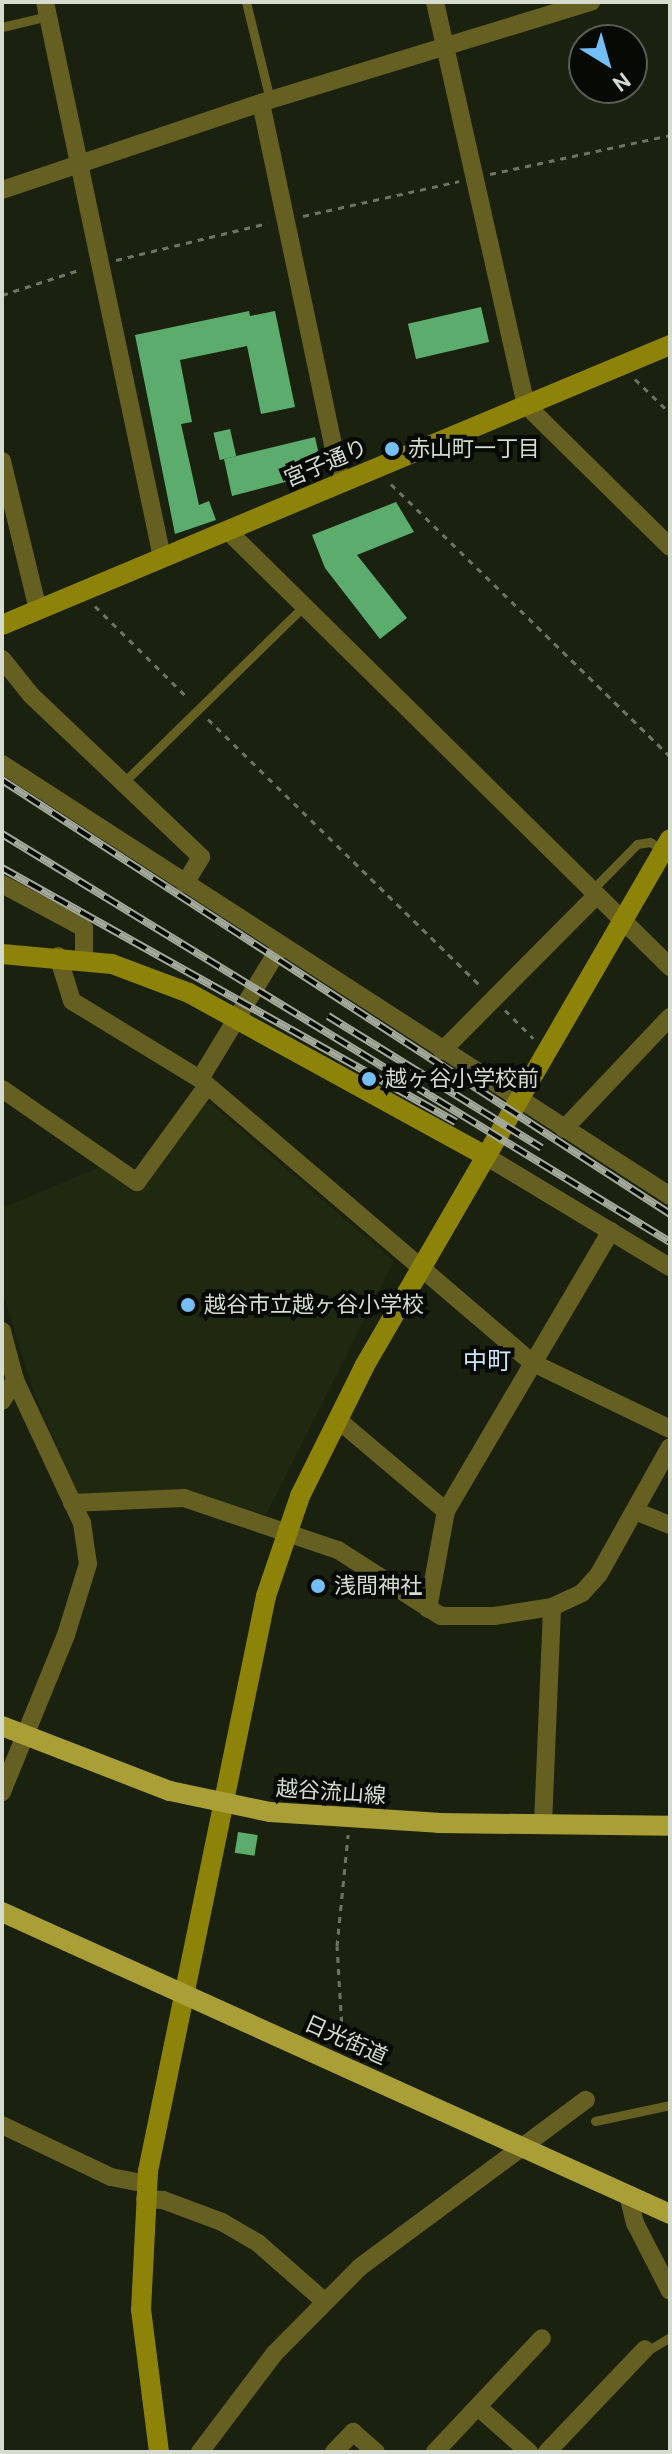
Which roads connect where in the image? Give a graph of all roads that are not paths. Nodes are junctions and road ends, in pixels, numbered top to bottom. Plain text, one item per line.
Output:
1 (246, 2) edge
2 (435, 2) edge
3 (591, 2) edge
4 (46, 9) edge
5 (2, 27) edge
6 (446, 49) junction
7 (266, 102) junction
8 (80, 161) junction
9 (2, 190) edge
10 (670, 345) edge
11 (526, 405) junction
12 (2, 461) edge
13 (341, 482) junction
14 (228, 531) junction
15 (670, 547) edge
16 (162, 557) junction
17 (304, 606) junction
18 (38, 610) junction
19 (2, 625) edge
20 (2, 659) edge
21 (2, 764) edge
22 (124, 782) junction
23 (666, 845) edge
24 (2, 884) edge
25 (185, 884) junction
26 (595, 893) junction
27 (622, 920) junction
28 (280, 947) junction
29 (2, 954) edge
30 (58, 956) junction
31 (84, 960) junction
32 (670, 967) edge
33 (236, 1017) junction
34 (670, 1017) edge
35 (442, 1051) junction
36 (204, 1082) junction
37 (2, 1089) edge
38 (517, 1100) junction
39 (564, 1129) junction
40 (484, 1155) junction
41 (670, 1196) edge
42 (611, 1231) junction
43 (670, 1267) edge
44 (419, 1269) junction
45 (2, 1331) edge
46 (531, 1362) junction
47 (15, 1380) junction
48 (2, 1401) edge
49 (337, 1419) junction
50 (670, 1429) edge
51 (670, 1447) edge
52 (72, 1503) junction
53 (446, 1511) junction
54 (635, 1511) junction
55 (670, 1525) edge
56 (287, 1531) junction
57 (552, 1607) junction
58 (428, 1609) junction
59 (2, 1726) edge
60 (25, 1736) junction
61 (2, 1792) edge
62 (222, 1805) junction
63 (543, 1824) junction
64 (670, 1826) edge
65 (2, 1912) edge
66 (184, 1995) junction
67 (586, 2100) dead end
68 (670, 2105) edge
69 (595, 2121) dead end
70 (2, 2125) edge
71 (521, 2146) junction
72 (146, 2191) junction
73 (628, 2195) junction
74 (670, 2214) edge
75 (670, 2291) edge
76 (324, 2301) junction
77 (670, 2337) edge
78 (542, 2338) dead end
79 (645, 2349) joint
80 (478, 2407) junction
81 (159, 2452) edge
82 (200, 2452) edge
83 (334, 2452) edge
84 (376, 2452) edge
85 (435, 2452) edge
86 (529, 2452) edge
87 (547, 2452) edge

1 - 7 lane
2 - 6 street
3 - 6 street
4 - 5 lane
4 - 8 street
6 - 7 street
6 - 11 street
7 - 8 street
7 - 13 street
8 - 9 street
8 - 16 street
10 - 11 street, 宮子通り
11 - 13 street, 宮子通り
11 - 15 street
12 - 18 street
13 - 14 street, 宮子通り
14 - 16 street, 宮子通り
14 - 17 street
16 - 18 street, 宮子通り
17 - 22 lane
17 - 26 street
18 - 19 street, 宮子通り
20 - 22 street
21 - 25 street
22 - 25 street
23 - 26 lane
23 - 27 street
24 - 31 street
25 - 28 street
26 - 27 street
26 - 35 street
27 - 32 street
27 - 38 street
28 - 33 street
28 - 35 street
29 - 30 street
30 - 31 street
30 - 36 street
31 - 33 street
33 - 36 street
33 - 40 street
34 - 39 street
35 - 38 street
36 - 37 street
36 - 44 street
38 - 39 street
38 - 40 street
39 - 41 street
40 - 42 street
40 - 44 street
42 - 43 street
42 - 46 street
44 - 46 street
44 - 49 street
45 - 47 street
46 - 50 street
46 - 53 street
47 - 48 street
47 - 52 street
49 - 53 street
49 - 56 street
51 - 54 street
52 - 56 street
52 - 60 street
53 - 58 street
54 - 55 street
54 - 57 street
56 - 58 street
56 - 62 street
57 - 58 street
57 - 63 street
59 - 60 main road, 越谷流山線
60 - 61 street
60 - 62 main road, 越谷流山線
62 - 63 main road, 越谷流山線
62 - 66 street
63 - 64 main road, 越谷流山線
65 - 66 main road, 日光街道
66 - 71 main road, 日光街道
66 - 72 street
67 - 71 street
68 - 69 lane
70 - 72 street
71 - 73 main road, 日光街道
71 - 76 street
72 - 76 street
72 - 81 street
73 - 74 main road, 日光街道
73 - 75 street
76 - 82 street
77 - 79 lane
78 - 80 street
79 - 87 street
80 - 85 street
80 - 86 street
83 - 84 street

